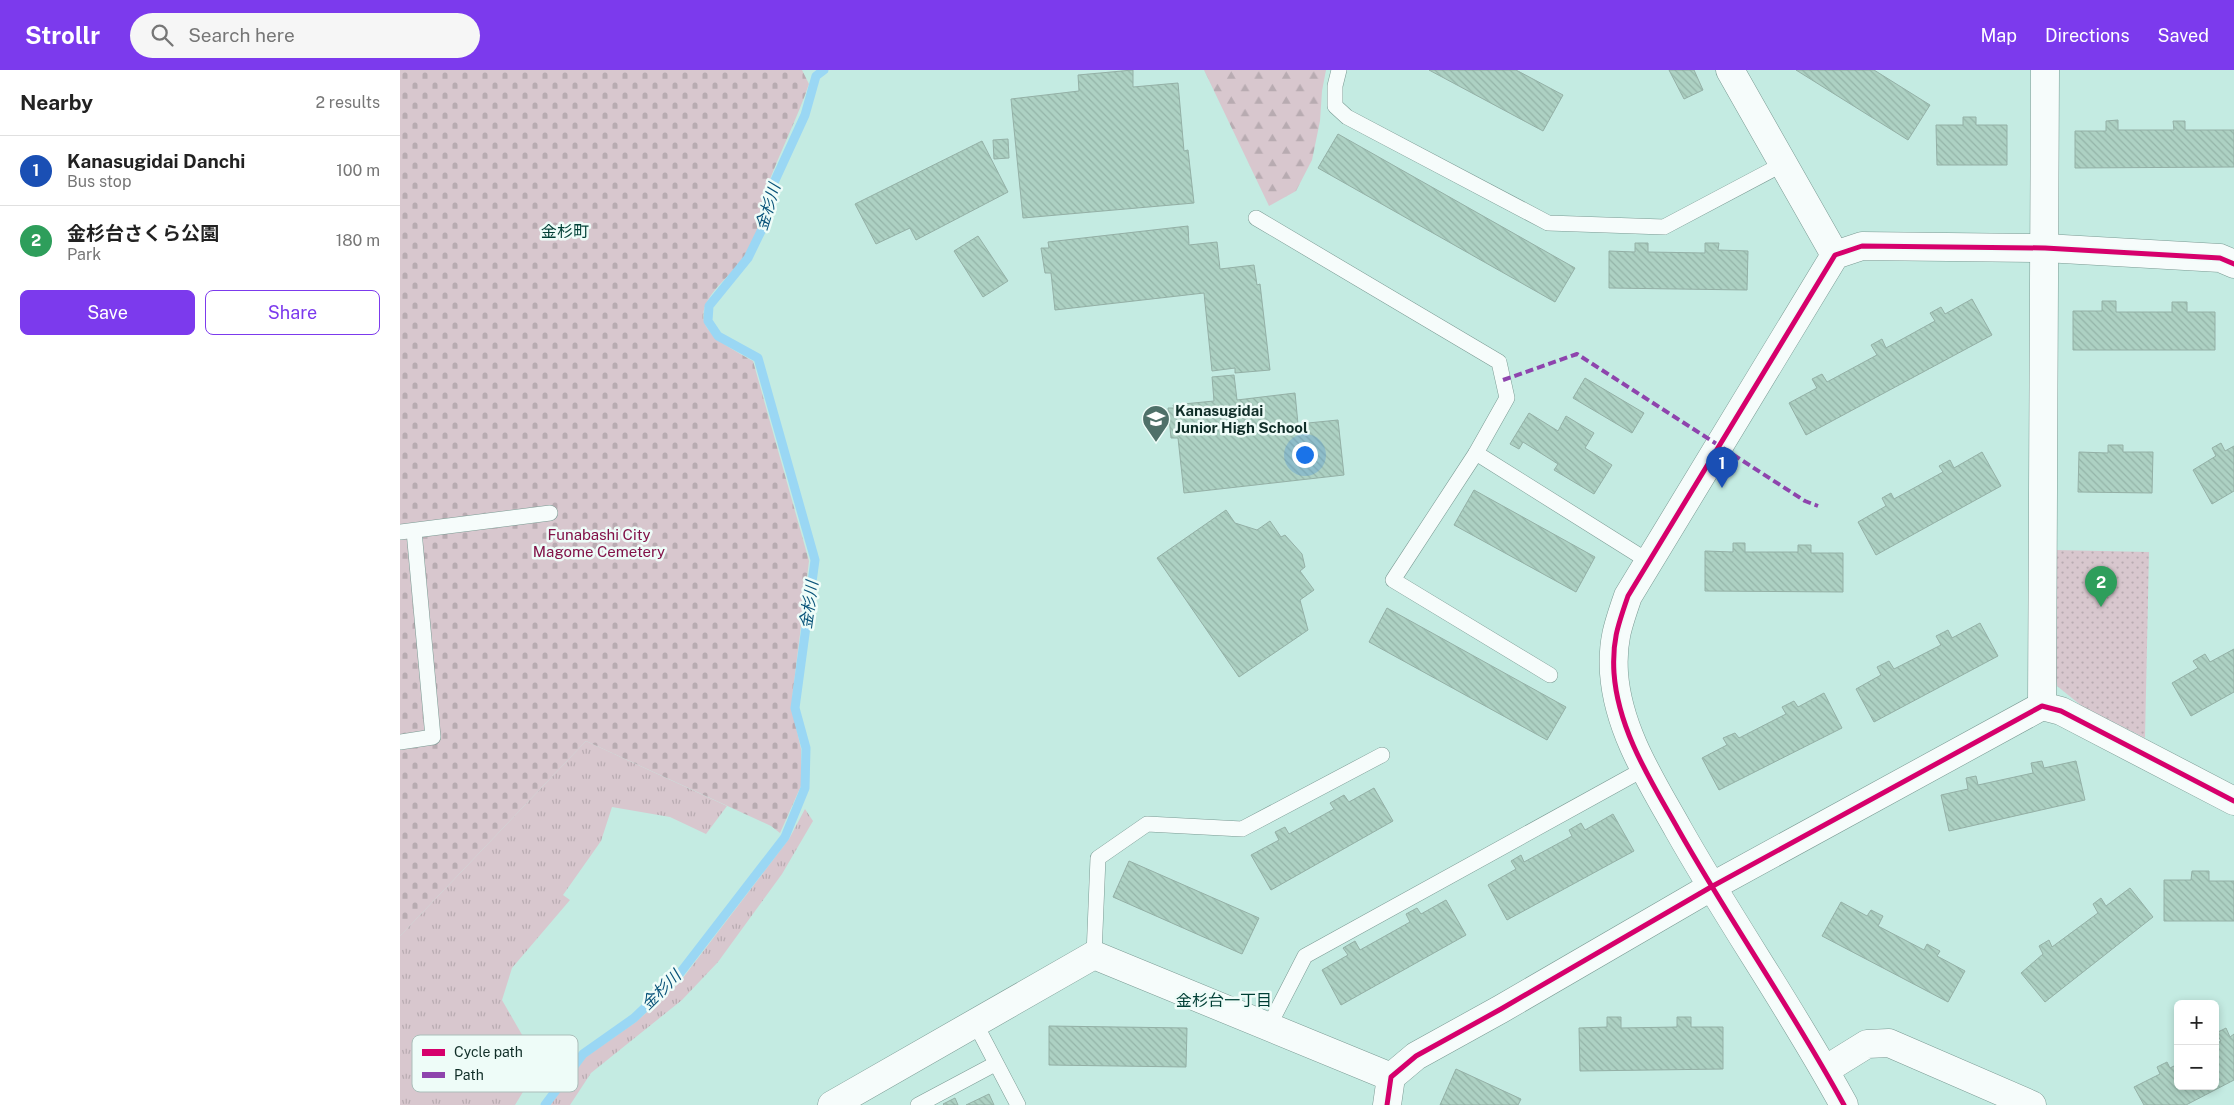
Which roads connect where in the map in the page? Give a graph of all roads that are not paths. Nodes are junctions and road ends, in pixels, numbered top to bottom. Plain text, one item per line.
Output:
1 (1338, 70) edge
2 (1730, 70) edge
3 (2045, 70) edge
4 (1783, 164) junction
5 (1256, 218) dead end
6 (2045, 248) junction
7 (1835, 255) junction
8 (2234, 264) edge
9 (1476, 453) junction
10 (550, 514) dead end
11 (407, 531) edge
12 (1648, 561) junction
13 (1550, 675) dead end
14 (2042, 706) junction
15 (400, 742) edge
16 (1382, 756) dead end
17 (1644, 769) junction
18 (2234, 801) edge
19 (1711, 886) junction
20 (1094, 955) junction
21 (975, 1023) junction
22 (1269, 1026) junction
23 (995, 1064) junction
24 (1825, 1070) junction
25 (1391, 1077) junction
26 (832, 1105) edge
27 (918, 1105) edge
28 (1018, 1105) edge
29 (1387, 1105) edge
30 (1844, 1105) edge
31 (2032, 1105) edge

1 - 4 lane
2 - 4 street
3 - 6 street
4 - 7 street
5 - 9 lane
6 - 7 street
6 - 8 street
6 - 14 street
7 - 12 street
9 - 12 lane
9 - 13 lane
10 - 11 lane
11 - 15 lane
12 - 17 street
14 - 18 street
14 - 19 street
16 - 20 lane
17 - 19 street
17 - 22 lane
19 - 24 street
19 - 25 street
20 - 21 street
20 - 22 street
21 - 23 lane
21 - 26 street
22 - 25 street
23 - 27 lane
23 - 28 lane
24 - 30 street
24 - 31 street
25 - 29 street

